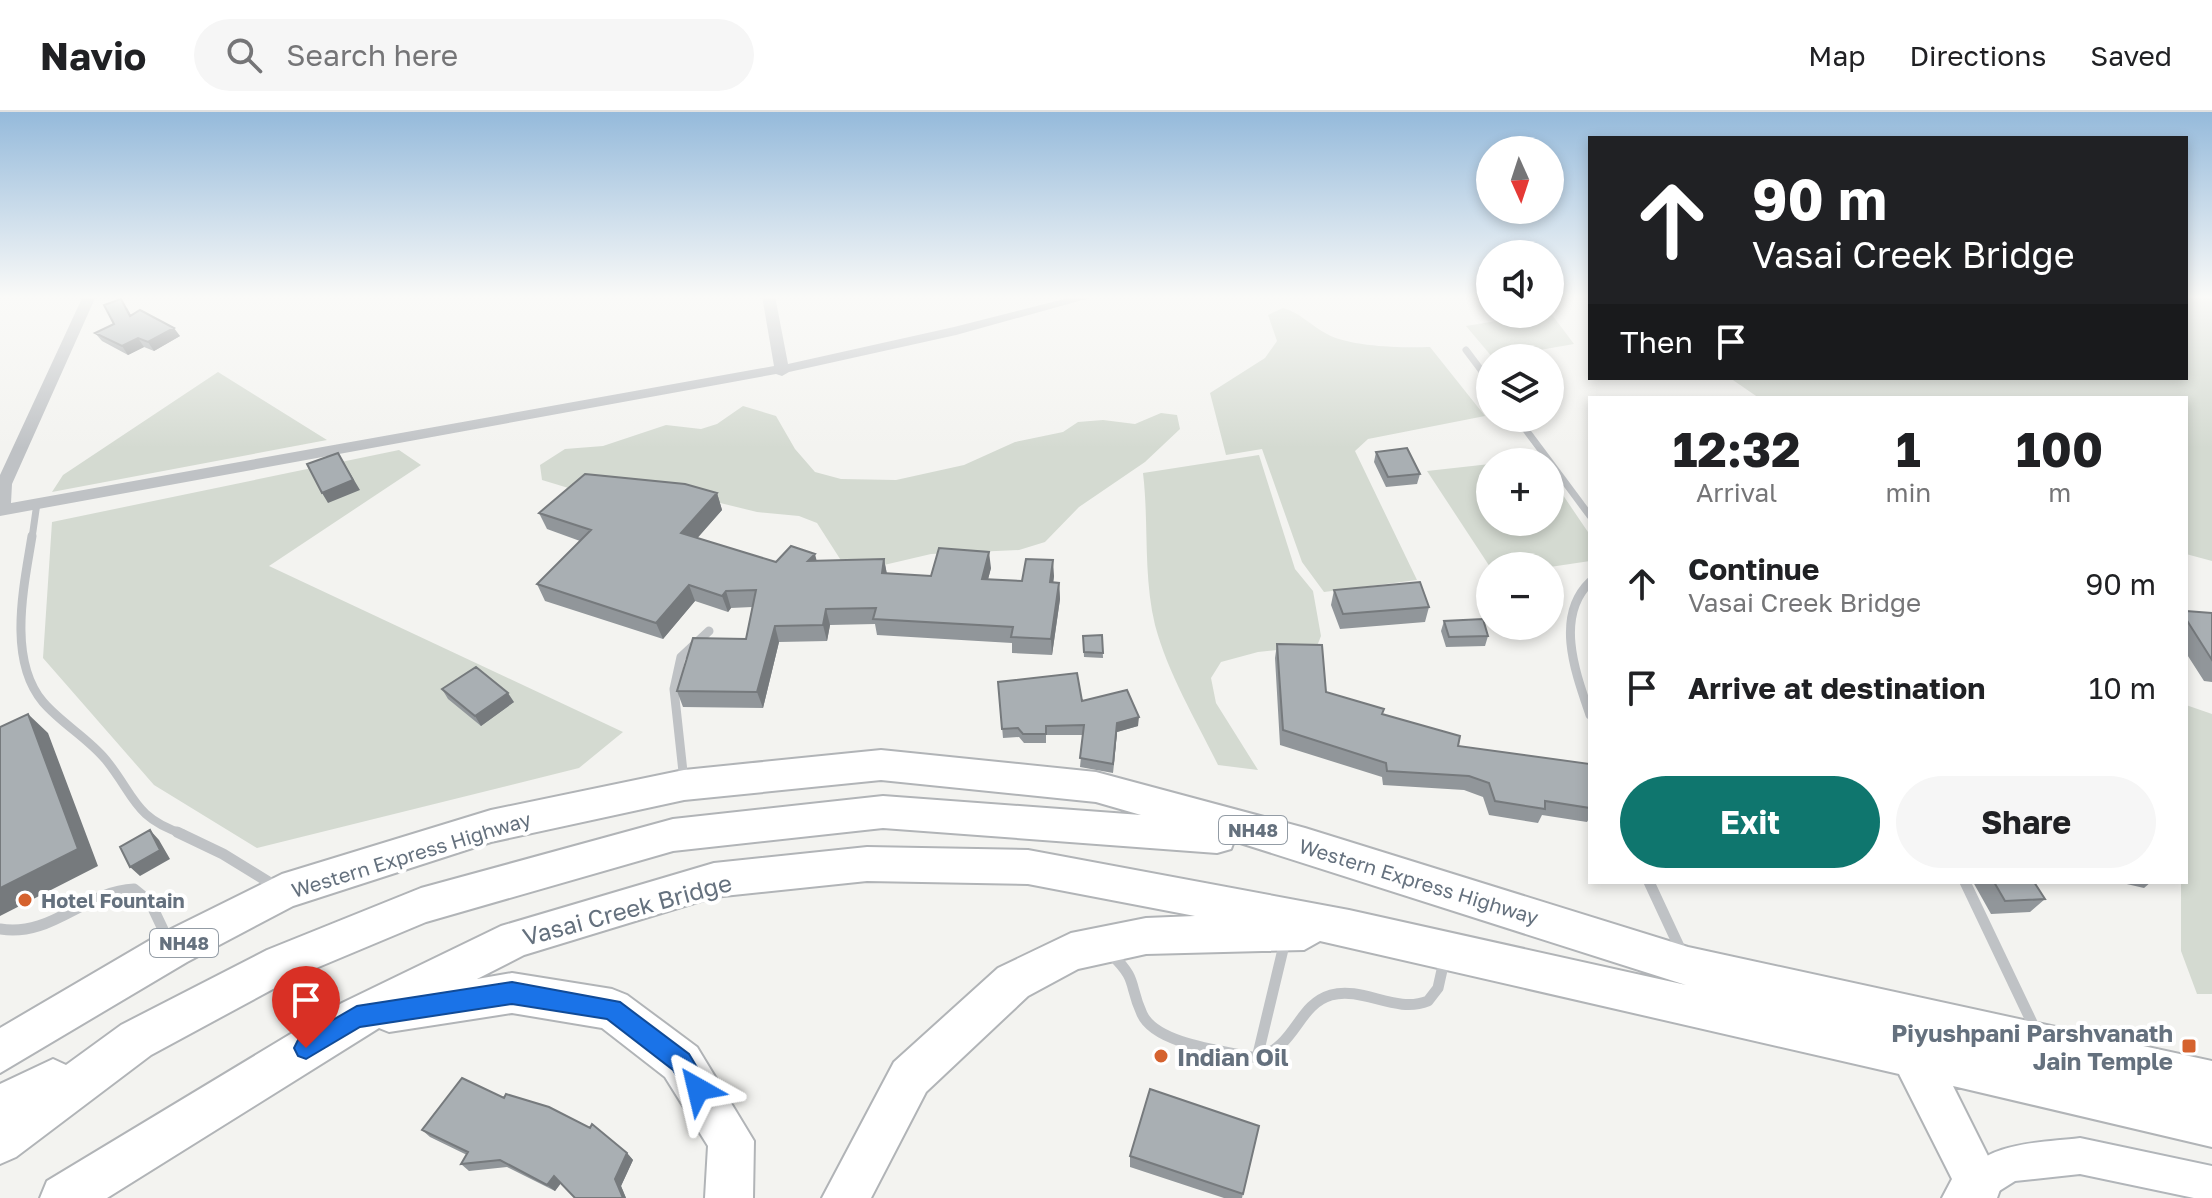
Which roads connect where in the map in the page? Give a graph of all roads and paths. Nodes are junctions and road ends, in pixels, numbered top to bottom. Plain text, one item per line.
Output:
1 (66, 347) edge
2 (777, 347) edge
3 (895, 347) edge
4 (1466, 350) dead end
5 (1476, 363) edge
6 (782, 372) junction
7 (1564, 481) edge
8 (37, 503) junction
9 (1, 511) edge
10 (1588, 513) edge
11 (1588, 583) edge
12 (709, 631) dead end
13 (1588, 708) edge
14 (684, 785) junction
15 (1305, 845) junction
16 (1650, 884) edge
17 (1966, 884) edge
18 (282, 892) junction
19 (1349, 928) junction
20 (0, 929) edge
21 (1286, 934) junction
22 (1102, 946) junction
23 (172, 949) junction
24 (1446, 950) junction
25 (1688, 966) junction
26 (357, 1017) junction
27 (136, 1040) junction
28 (2043, 1045) junction
29 (0, 1052) edge
30 (1912, 1054) junction
31 (1257, 1058) junction
32 (2212, 1083) edge
33 (0, 1108) edge
34 (2212, 1124) edge
35 (0, 1141) edge
36 (2212, 1184) edge
37 (1972, 1191) edge
38 (64, 1198) edge
39 (729, 1198) edge
40 (846, 1198) edge

1 - 9 street
2 - 6 street
3 - 6 street
4 - 5 lane
6 - 8 street
7 - 10 lane
8 - 9 street
8 - 18 lane
11 - 13 lane
12 - 14 lane
14 - 15 highway, Western Express Highway / NH48
14 - 18 highway, Western Express Highway / NH48
15 - 25 highway, Western Express Highway / NH48
15 - 27 highway
16 - 25 lane
17 - 28 lane
18 - 23 highway, Western Express Highway / NH48
19 - 21 highway
19 - 24 highway
19 - 26 highway, Vasai Creek Bridge
20 - 23 lane
21 - 22 highway
21 - 31 lane
22 - 31 lane
22 - 40 highway
23 - 29 highway, Western Express Highway / NH48
24 - 30 highway
24 - 31 lane
25 - 28 highway, Western Express Highway / NH48
26 - 38 highway, Vasai Creek Bridge
26 - 39 highway
27 - 33 highway
27 - 35 highway
28 - 32 highway, Western Express Highway / NH48
30 - 34 highway
30 - 37 highway
36 - 37 street

